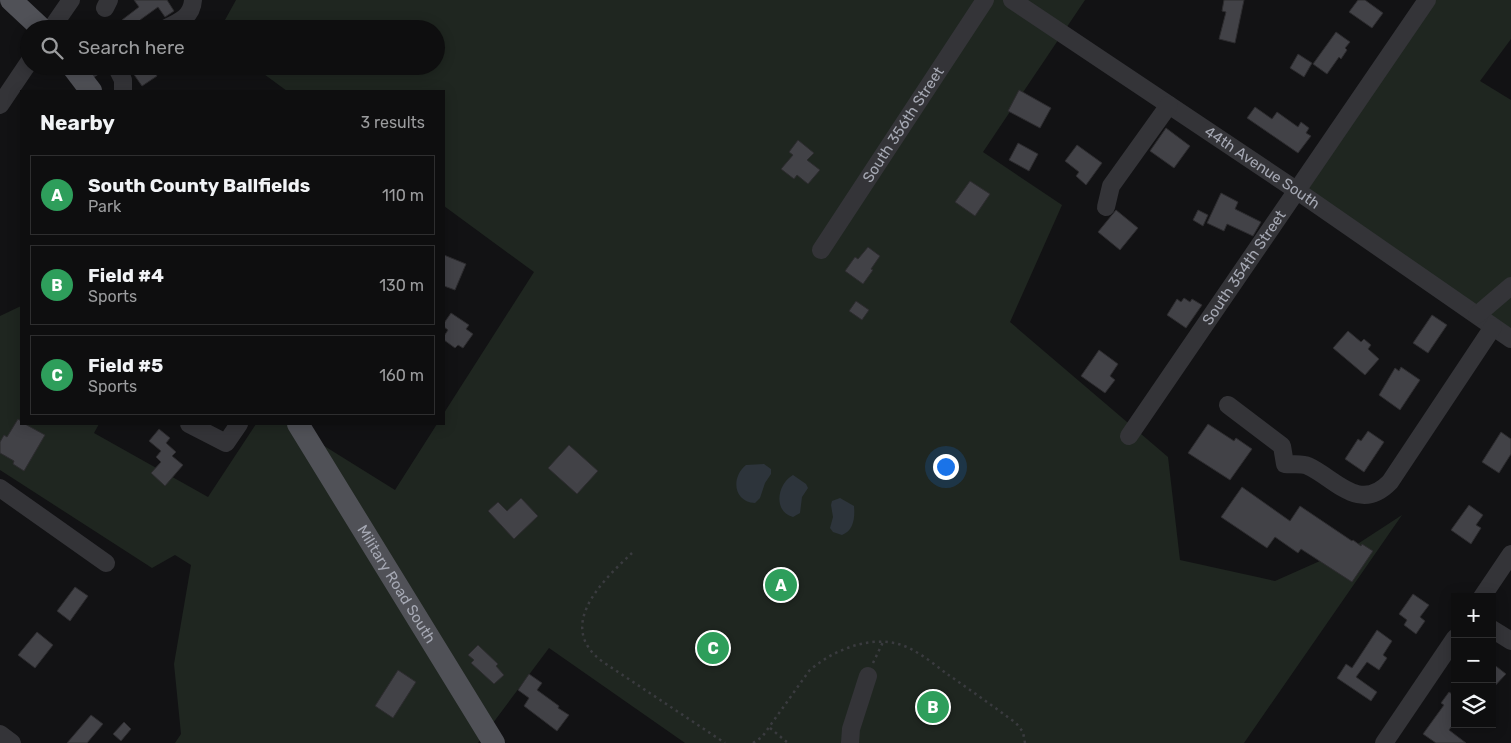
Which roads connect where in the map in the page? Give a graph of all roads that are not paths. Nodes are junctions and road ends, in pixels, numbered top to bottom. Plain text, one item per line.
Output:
1 (11, 0) edge
2 (71, 0) edge
3 (193, 0) edge
4 (985, 0) edge
5 (1012, 0) edge
6 (1427, 0) edge
7 (32, 20) edge
8 (57, 20) edge
9 (182, 20) edge
10 (20, 75) edge
11 (120, 75) edge
12 (123, 90) edge
13 (0, 105) edge
14 (1169, 105) junction
15 (1296, 190) junction
16 (1106, 208) dead end
17 (821, 250) dead end
18 (1511, 286) edge
19 (1477, 315) junction
20 (1493, 327) junction
21 (1511, 339) edge
22 (1228, 405) dead end
23 (191, 425) edge
24 (238, 425) edge
25 (299, 425) edge
26 (1129, 436) dead end
27 (0, 488) edge
28 (1511, 554) edge
29 (106, 563) dead end
30 (1485, 593) edge
31 (1496, 631) edge
32 (1511, 641) edge
33 (1451, 644) edge
34 (868, 676) road end
35 (0, 734) edge
36 (12, 743) edge
37 (494, 743) edge
38 (850, 743) edge
39 (1384, 743) edge

1 - 7 main road
2 - 8 street
3 - 9 street
4 - 17 street, South 356th Street
5 - 14 street, 44th Avenue South
6 - 15 street, South 354th Street
10 - 13 street
11 - 12 street
14 - 15 street, 44th Avenue South
14 - 16 street
15 - 19 street, 44th Avenue South
15 - 26 street, South 354th Street
18 - 19 street
19 - 20 street, 44th Avenue South
20 - 21 street, 44th Avenue South
20 - 22 street
23 - 24 street
25 - 37 main road, Military Road South
27 - 29 street
28 - 30 street
31 - 32 street
33 - 39 street
34 - 38 street
35 - 36 street

